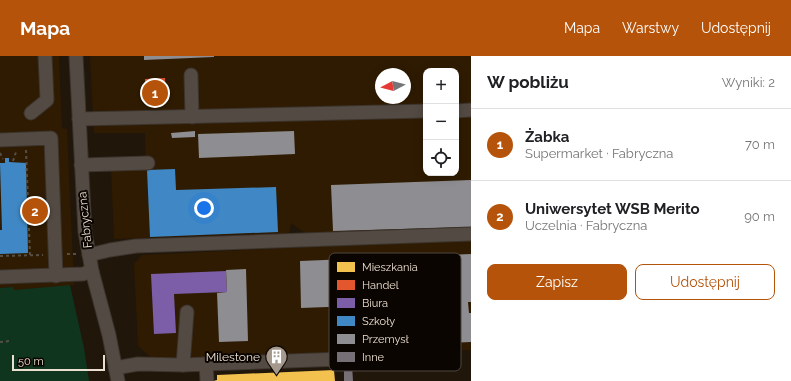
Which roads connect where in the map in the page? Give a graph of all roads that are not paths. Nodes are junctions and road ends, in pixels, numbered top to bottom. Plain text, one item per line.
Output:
1 (45, 56) edge
2 (76, 56) edge
3 (191, 75) dead end
4 (471, 110) edge
5 (423, 111) edge
6 (459, 111) edge
7 (32, 113) dead end
8 (192, 116) junction
9 (79, 119) junction
10 (0, 140) edge
11 (148, 163) dead end
12 (81, 165) junction
13 (471, 234) edge
14 (84, 254) junction
15 (92, 271) junction
16 (56, 276) junction
17 (0, 277) edge
18 (187, 312) dead end
19 (206, 364) junction
20 (329, 364) edge
21 (183, 365) junction
22 (116, 368) junction
23 (118, 381) edge
24 (207, 381) edge

1 - 7 street
2 - 9 street, Fabryczna
3 - 8 street
4 - 6 street
5 - 8 street
8 - 9 street
9 - 12 street, Fabryczna
10 - 16 street
11 - 12 street
12 - 14 street, Fabryczna
13 - 14 street
14 - 15 street, Fabryczna
15 - 16 street
15 - 22 street, Fabryczna
16 - 17 street
18 - 21 street
19 - 20 street
19 - 21 street
19 - 24 street
21 - 22 street
22 - 23 street, Fabryczna

